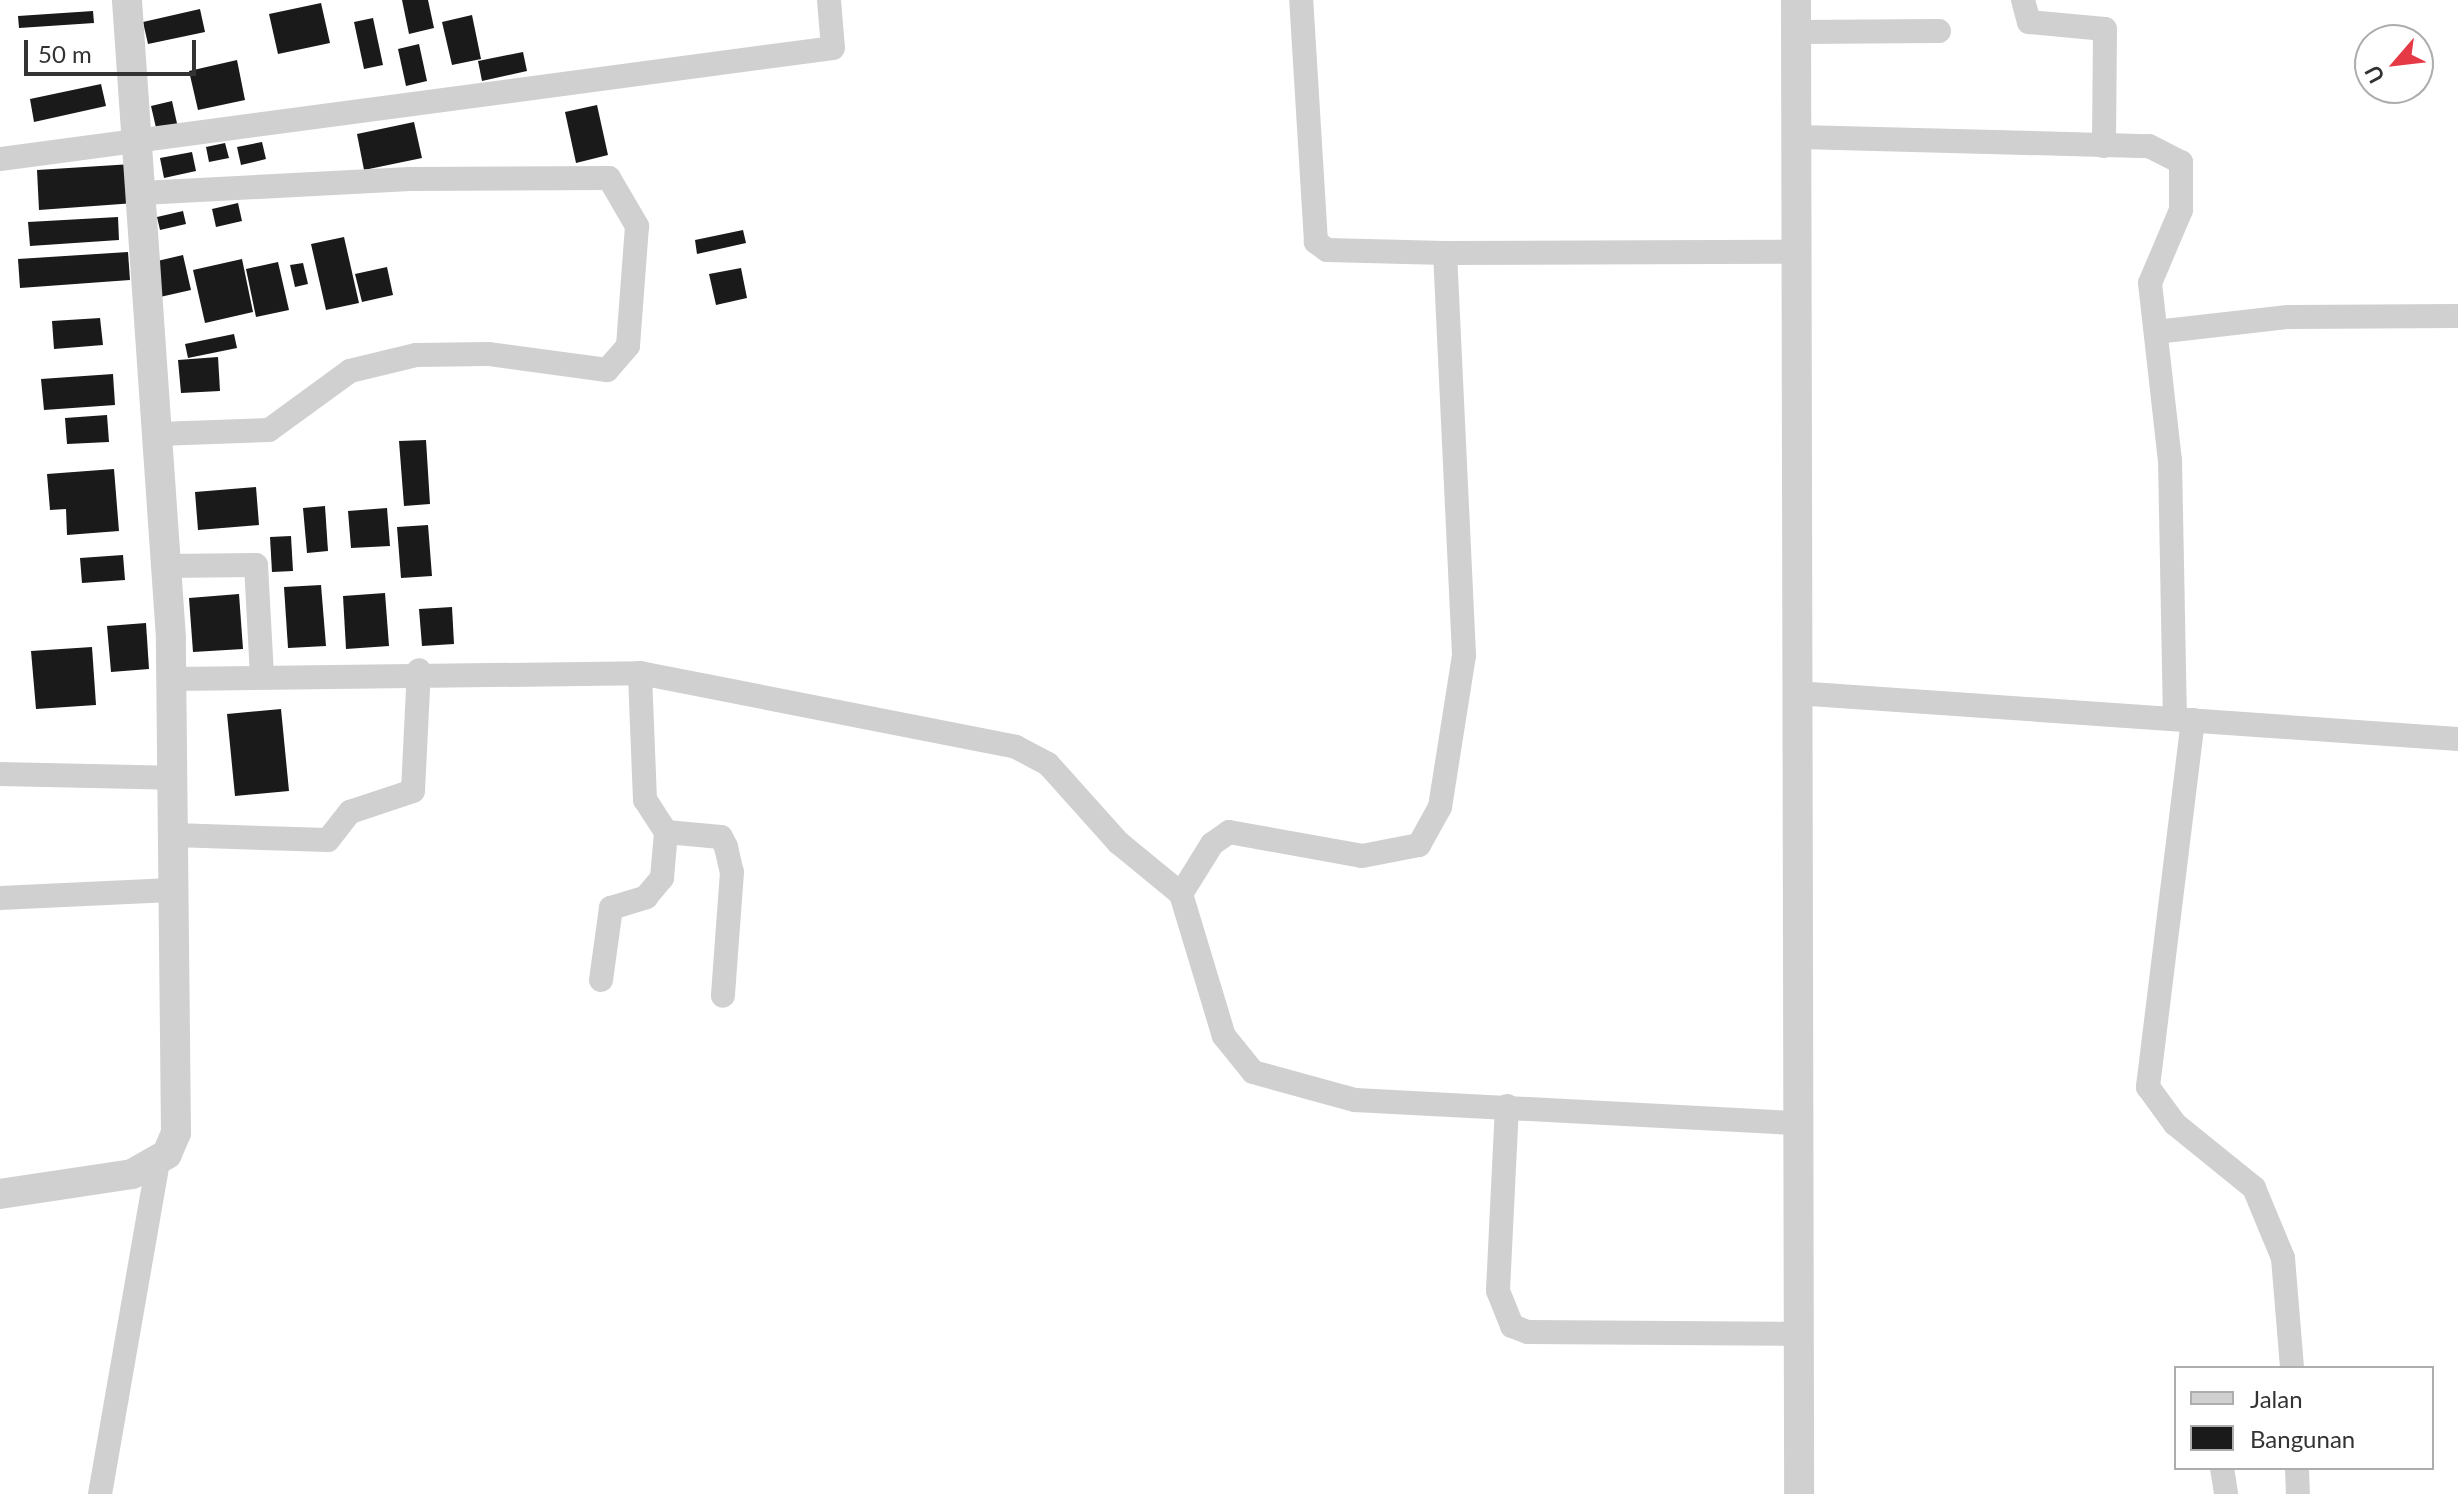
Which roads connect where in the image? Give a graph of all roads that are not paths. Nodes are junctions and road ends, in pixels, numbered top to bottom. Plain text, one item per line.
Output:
1 (127, 0) edge
2 (139, 0) edge
3 (829, 0) edge
4 (1301, 0) edge
5 (1796, 0) edge
6 (2023, 0) edge
7 (1939, 31) dead end
8 (1798, 32) junction
9 (1800, 137) junction
10 (138, 141) junction
11 (2104, 146) junction
12 (0, 159) edge
13 (142, 193) junction
14 (1799, 252) junction
15 (1445, 253) junction
16 (2458, 316) edge
17 (2156, 332) junction
18 (158, 434) junction
19 (166, 566) junction
20 (419, 670) junction
21 (640, 673) junction
22 (262, 676) junction
23 (172, 679) junction
24 (1796, 693) junction
25 (2184, 720) junction
26 (2458, 739) edge
27 (0, 774) edge
28 (170, 778) junction
29 (666, 832) junction
30 (174, 835) junction
31 (171, 890) junction
32 (1181, 894) junction
33 (0, 898) edge
34 (601, 980) dead end
35 (723, 996) dead end
36 (1507, 1106) junction
37 (1794, 1123) junction
38 (158, 1162) junction
39 (0, 1194) edge
40 (1796, 1334) junction
41 (2292, 1366) edge
42 (2222, 1470) edge
43 (2297, 1470) edge
44 (100, 1494) edge
45 (1799, 1494) edge
46 (2226, 1494) edge
47 (2298, 1494) edge

1 - 2 street
1 - 10 street
3 - 10 street
4 - 15 street
5 - 8 street
6 - 11 street
7 - 8 street
8 - 9 street
9 - 11 street
9 - 14 street
10 - 12 street
10 - 13 street
11 - 17 street
13 - 18 street
13 - 18 street
14 - 15 street
14 - 24 street
15 - 32 street
16 - 17 street
17 - 25 street
18 - 19 street
19 - 22 street
19 - 23 street
20 - 21 street
20 - 22 street
20 - 30 street
21 - 29 street
21 - 32 street
22 - 23 street
23 - 28 street
24 - 25 street
24 - 37 street
25 - 26 street
25 - 41 street
27 - 28 street
28 - 30 street
29 - 34 street
29 - 35 street
30 - 31 street
31 - 33 street
31 - 38 street
32 - 36 street
36 - 37 street
36 - 40 street
37 - 40 street
38 - 39 street
38 - 44 street
40 - 45 street
42 - 46 street
43 - 47 street

